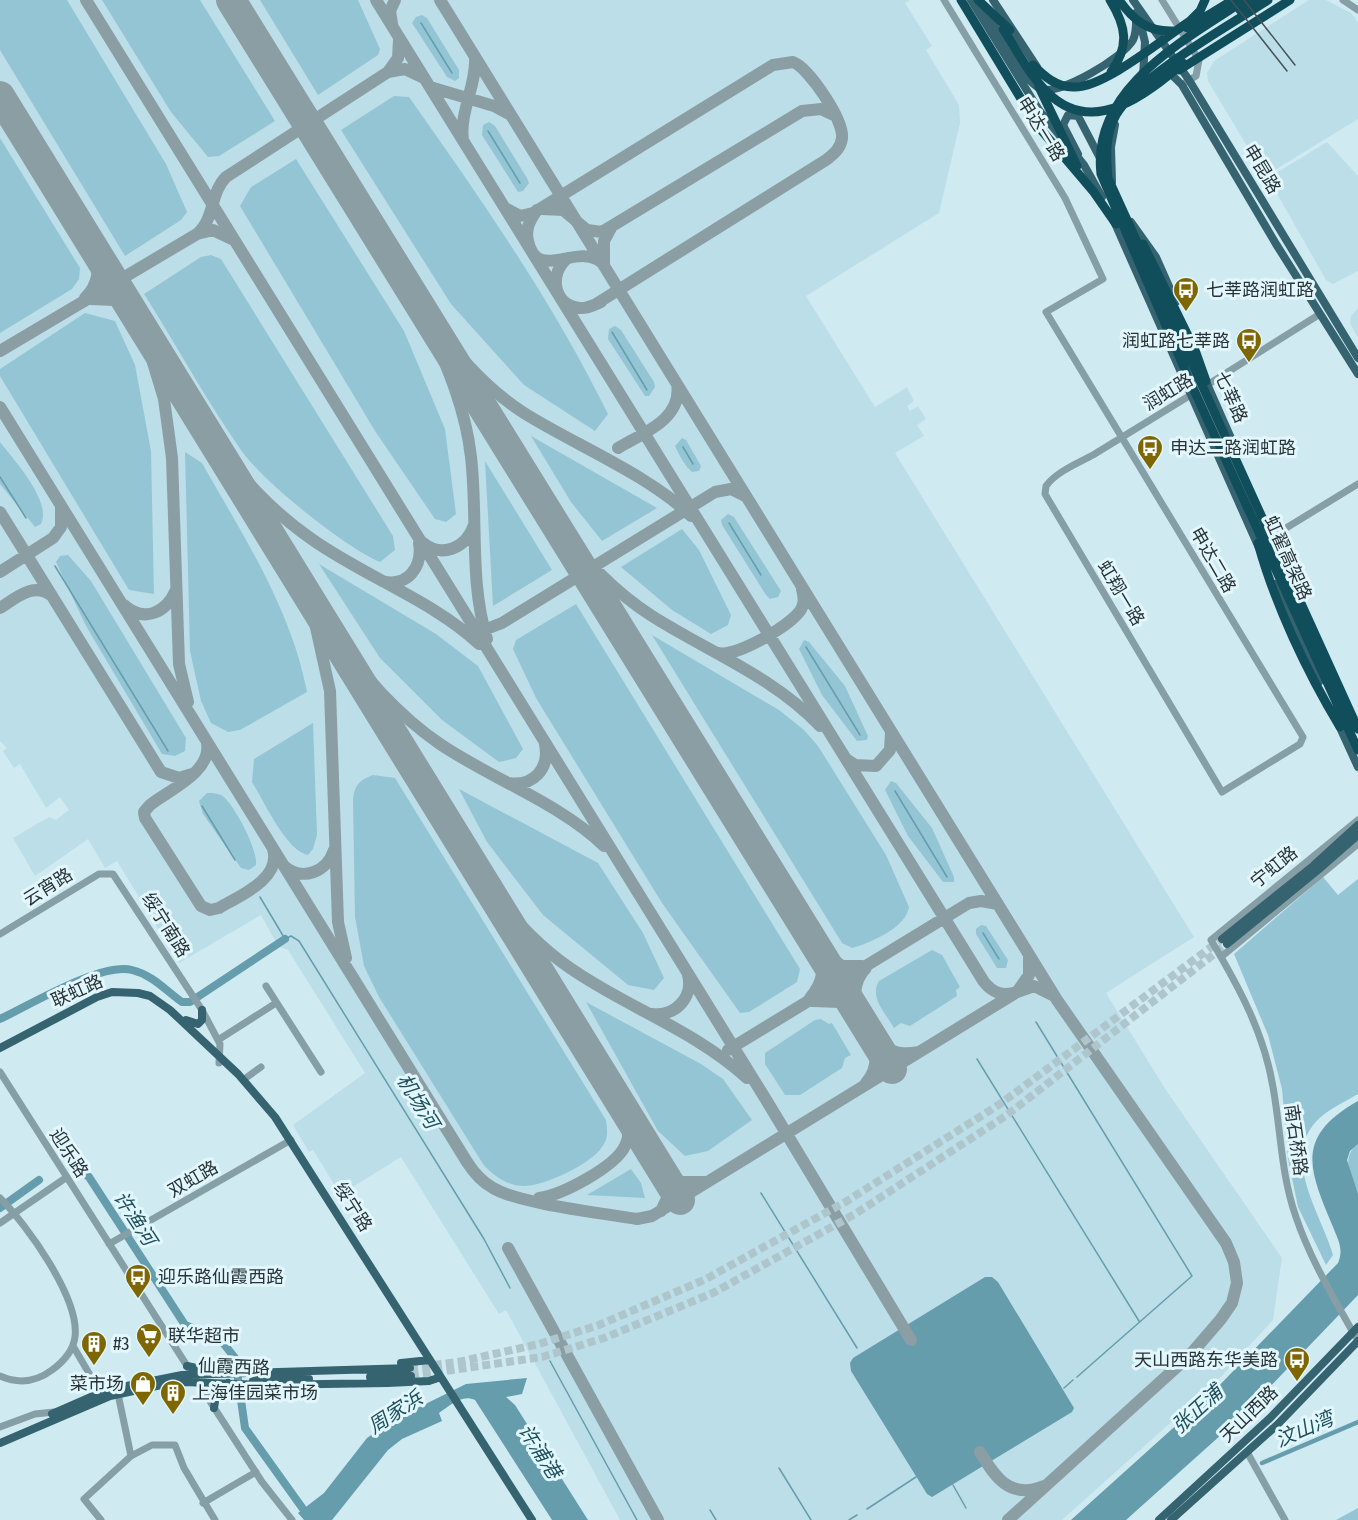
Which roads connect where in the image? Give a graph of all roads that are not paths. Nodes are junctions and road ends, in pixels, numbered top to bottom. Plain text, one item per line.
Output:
1 (944, 0) edge
2 (961, 0) edge
3 (971, 0) edge
4 (979, 0) edge
5 (986, 0) edge
6 (993, 0) edge
7 (1110, 0) edge
8 (1119, 0) edge
9 (1132, 0) edge
10 (1162, 0) edge
11 (1205, 0) edge
12 (1233, 0) edge
13 (1245, 0) edge
14 (1277, 0) edge
15 (1290, 0) edge
16 (1343, 0) edge
17 (1356, 0) edge
18 (1262, 1) edge
19 (1358, 7) edge
20 (1136, 9) junction
21 (1003, 29) joint
22 (1033, 65) junction
23 (1091, 72) junction
24 (1147, 72) junction
25 (1108, 76) junction
26 (1166, 78) junction
27 (1036, 79) junction
28 (1186, 82) junction
29 (1133, 91) junction
30 (1109, 109) junction
31 (1084, 165) junction
32 (1112, 182) junction
33 (1093, 191) junction
34 (1131, 222) junction
35 (1130, 246) junction
36 (1327, 308) junction
37 (1047, 312) joint
38 (1320, 314) junction
39 (1358, 358) edge
40 (1358, 374) edge
41 (1208, 385) junction
42 (1191, 396) junction
43 (1222, 429) junction
44 (1122, 437) junction
45 (1358, 484) edge
46 (1249, 512) junction
47 (1273, 536) junction
48 (1258, 545) junction
49 (1340, 727) junction
50 (1358, 728) edge
51 (1358, 750) edge
52 (1358, 767) edge
53 (1222, 792) joint
54 (1358, 820) edge
55 (1358, 825) edge
56 (1358, 835) edge
57 (1358, 844) edge
58 (1325, 856) junction
59 (1297, 870) junction
60 (113, 874) joint
61 (0, 934) edge
62 (1211, 940) joint
63 (1221, 957) junction
64 (266, 986) dead end
65 (276, 1003) junction
66 (200, 1006) junction
67 (170, 1010) junction
68 (218, 1040) junction
69 (0, 1048) edge
70 (0, 1053) edge
71 (220, 1061) junction
72 (261, 1067) dead end
73 (0, 1072) edge
74 (321, 1072) dead end
75 (243, 1080) junction
76 (289, 1142) junction
77 (67, 1177) junction
78 (1, 1198) edge
79 (12, 1212) junction
80 (0, 1223) edge
81 (113, 1242) junction
82 (1356, 1330) edge
83 (1358, 1342) edge
84 (73, 1346) junction
85 (428, 1360) junction
86 (187, 1366) junction
87 (206, 1369) junction
88 (411, 1372) tunnel mouth
89 (228, 1375) junction
90 (0, 1376) edge
91 (261, 1377) junction
92 (195, 1378) junction
93 (442, 1383) junction
94 (100, 1392) junction
95 (118, 1394) junction
96 (214, 1408) junction
97 (54, 1413) junction
98 (462, 1414) junction
99 (0, 1427) edge
100 (0, 1437) edge
101 (0, 1443) edge
102 (1246, 1452) junction
103 (131, 1456) junction
104 (255, 1472) junction
105 (203, 1503) junction
106 (101, 1520) edge
107 (215, 1520) edge
108 (292, 1520) edge
109 (526, 1520) edge
110 (532, 1520) edge
111 (1159, 1520) edge
112 (1171, 1520) edge
113 (1285, 1520) edge

1 - 37 street, 申达一路
2 - 33 highway
3 - 31 main road, 七莘路
4 - 22 highway
4 - 23 main road
5 - 21 main road
6 - 23 main road
7 - 25 highway
8 - 12 highway
9 - 20 main road
9 - 28 main road, 申昆路
10 - 28 street
11 - 25 highway
13 - 24 highway
14 - 26 highway
15 - 26 highway
16 - 19 street
17 - 19 street
18 - 24 highway
18 - 43 highway
20 - 23 main road
20 - 29 main road
21 - 27 highway
22 - 25 highway
22 - 30 highway
24 - 35 highway
26 - 30 highway
27 - 30 highway
27 - 33 highway
28 - 29 main road
28 - 36 main road, 申昆路
28 - 38 main road, 申昆路
29 - 32 main road
31 - 32 main road, 七莘路
31 - 42 main road, 七莘路
32 - 34 main road, 七莘路
33 - 35 highway
34 - 41 main road, 七莘路
34 - 43 highway
35 - 46 highway, 虹翟高架路
36 - 38 main road
36 - 39 main road, 申昆路
37 - 44 street, 申达二路
38 - 40 main road, 申昆路
38 - 41 street, 润虹路
41 - 42 street, 润虹路
41 - 47 main road, 七莘路
42 - 44 street, 润虹路
42 - 48 main road, 七莘路
43 - 50 highway, 虹翟高架路
44 - 53 street, 虹翔一路
44 - 53 street, 申达二路
45 - 47 street
46 - 49 highway
46 - 51 highway, 虹翟高架路
47 - 48 street
47 - 50 main road, 七莘路
48 - 49 main road, 七莘路
49 - 52 main road, 七莘路
54 - 59 street, 宁虹路
55 - 58 main road, 宁虹路
56 - 58 main road, 宁虹路
57 - 63 street, 宁虹路
58 - 59 main road
59 - 62 street, 宁虹路
60 - 61 street, 云宵路
60 - 66 street, 绥宁南路
62 - 63 street, 南石桥路
63 - 82 street, 南石桥路
64 - 65 street
65 - 68 street
65 - 74 street
66 - 67 main road
66 - 68 street, 绥宁南路
67 - 69 main road, 联虹路
67 - 71 main road, 联虹路
68 - 71 street, 绥宁南路
70 - 71 main road, 联虹路
71 - 75 main road, 绥宁路
71 - 76 main road, 绥宁路
72 - 75 street
73 - 77 street, 迎乐路
75 - 76 main road, 绥宁路
76 - 81 street, 双虹路
76 - 85 main road, 绥宁路
77 - 79 street
77 - 81 street, 迎乐路
78 - 79 street
79 - 80 street
79 - 84 street
81 - 86 street, 迎乐路
82 - 83 street, 南石桥路
82 - 111 main road, 天山西路
83 - 102 main road, 天山西路
84 - 90 street
84 - 94 street
85 - 91 main road, 仙霞西路
85 - 93 main road, 绥宁路
86 - 87 main road
86 - 92 street, 迎乐路
87 - 89 main road, 仙霞西路
87 - 92 main road, 仙霞西路
88 - 91 main road
89 - 91 main road
89 - 92 main road, 仙霞西路
89 - 96 main road
91 - 93 main road
92 - 94 main road, 仙霞西路
92 - 95 main road, 仙霞西路
92 - 96 street, 迎乐路
93 - 98 main road, 绥宁路
94 - 97 main road, 仙霞西路
95 - 101 main road, 仙霞西路
95 - 103 street
96 - 104 street, 迎乐路
97 - 99 street
97 - 100 main road, 仙霞西路
98 - 109 main road, 绥宁路
98 - 110 main road, 绥宁路
102 - 112 main road, 天山西路
102 - 113 street
103 - 105 street
103 - 106 street
104 - 105 street
104 - 108 street, 迎乐路
105 - 107 street

